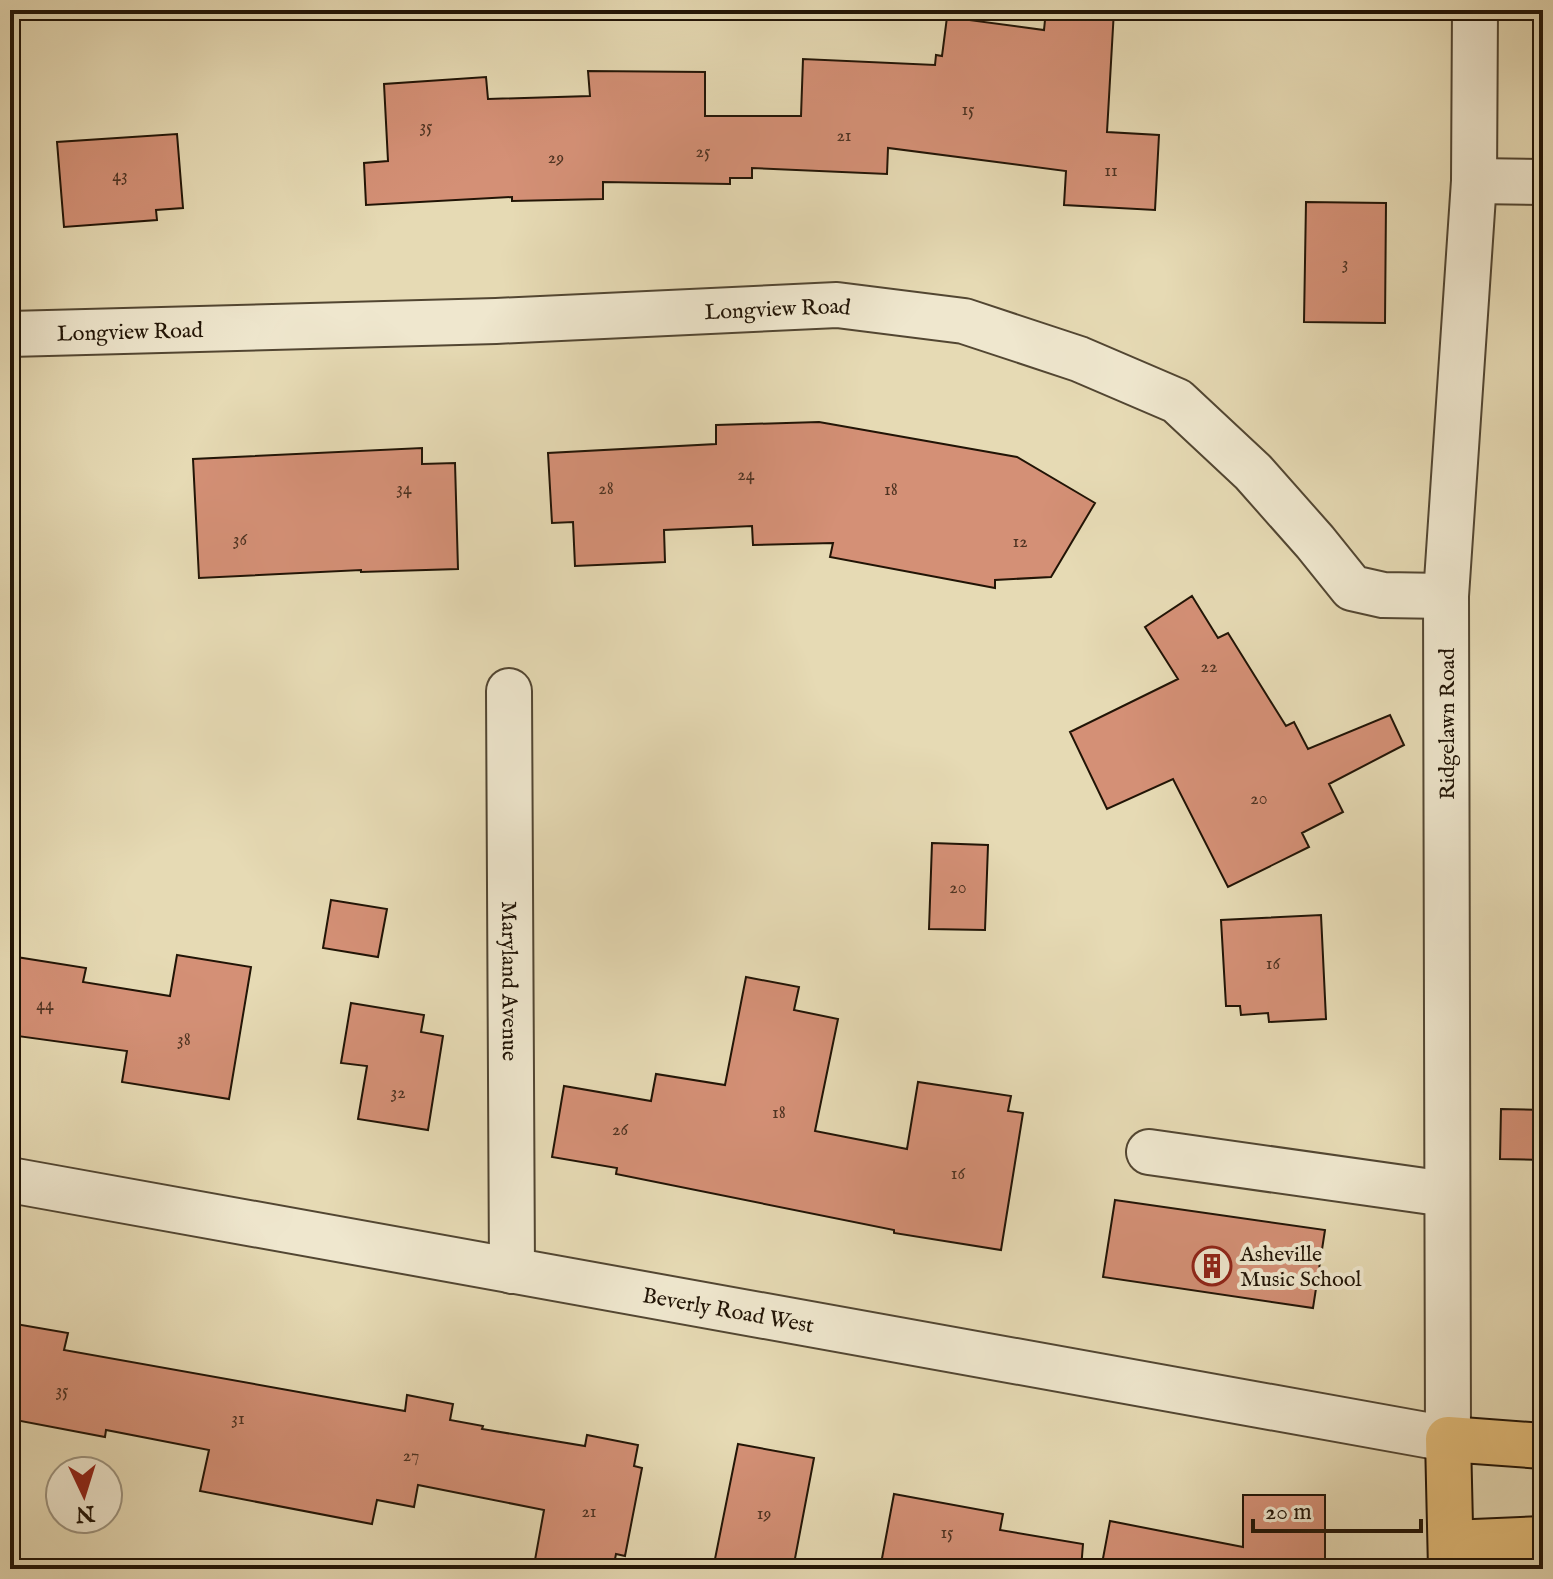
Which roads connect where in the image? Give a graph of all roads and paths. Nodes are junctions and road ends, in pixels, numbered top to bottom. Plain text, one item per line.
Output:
1 (1475, 10) edge
2 (1474, 181) junction
3 (1543, 182) edge
4 (10, 334) edge
5 (1446, 596) junction
6 (509, 691) dead end
7 (1149, 1152) dead end
8 (10, 1180) edge
9 (1446, 1194) junction
10 (512, 1271) junction
11 (1448, 1439) junction
12 (1543, 1446) edge
13 (1543, 1539) edge
14 (1451, 1556) edge

1 - 2 street, Ridgelawn Road
2 - 3 street
2 - 5 street, Ridgelawn Road
4 - 5 street, Longview Road
5 - 9 street, Ridgelawn Road
6 - 10 street, Maryland Avenue
7 - 9 street
8 - 10 street, Beverly Road West
9 - 11 street, Ridgelawn Road
10 - 11 street, Beverly Road West
11 - 12 main road
11 - 14 main road
13 - 14 main road

